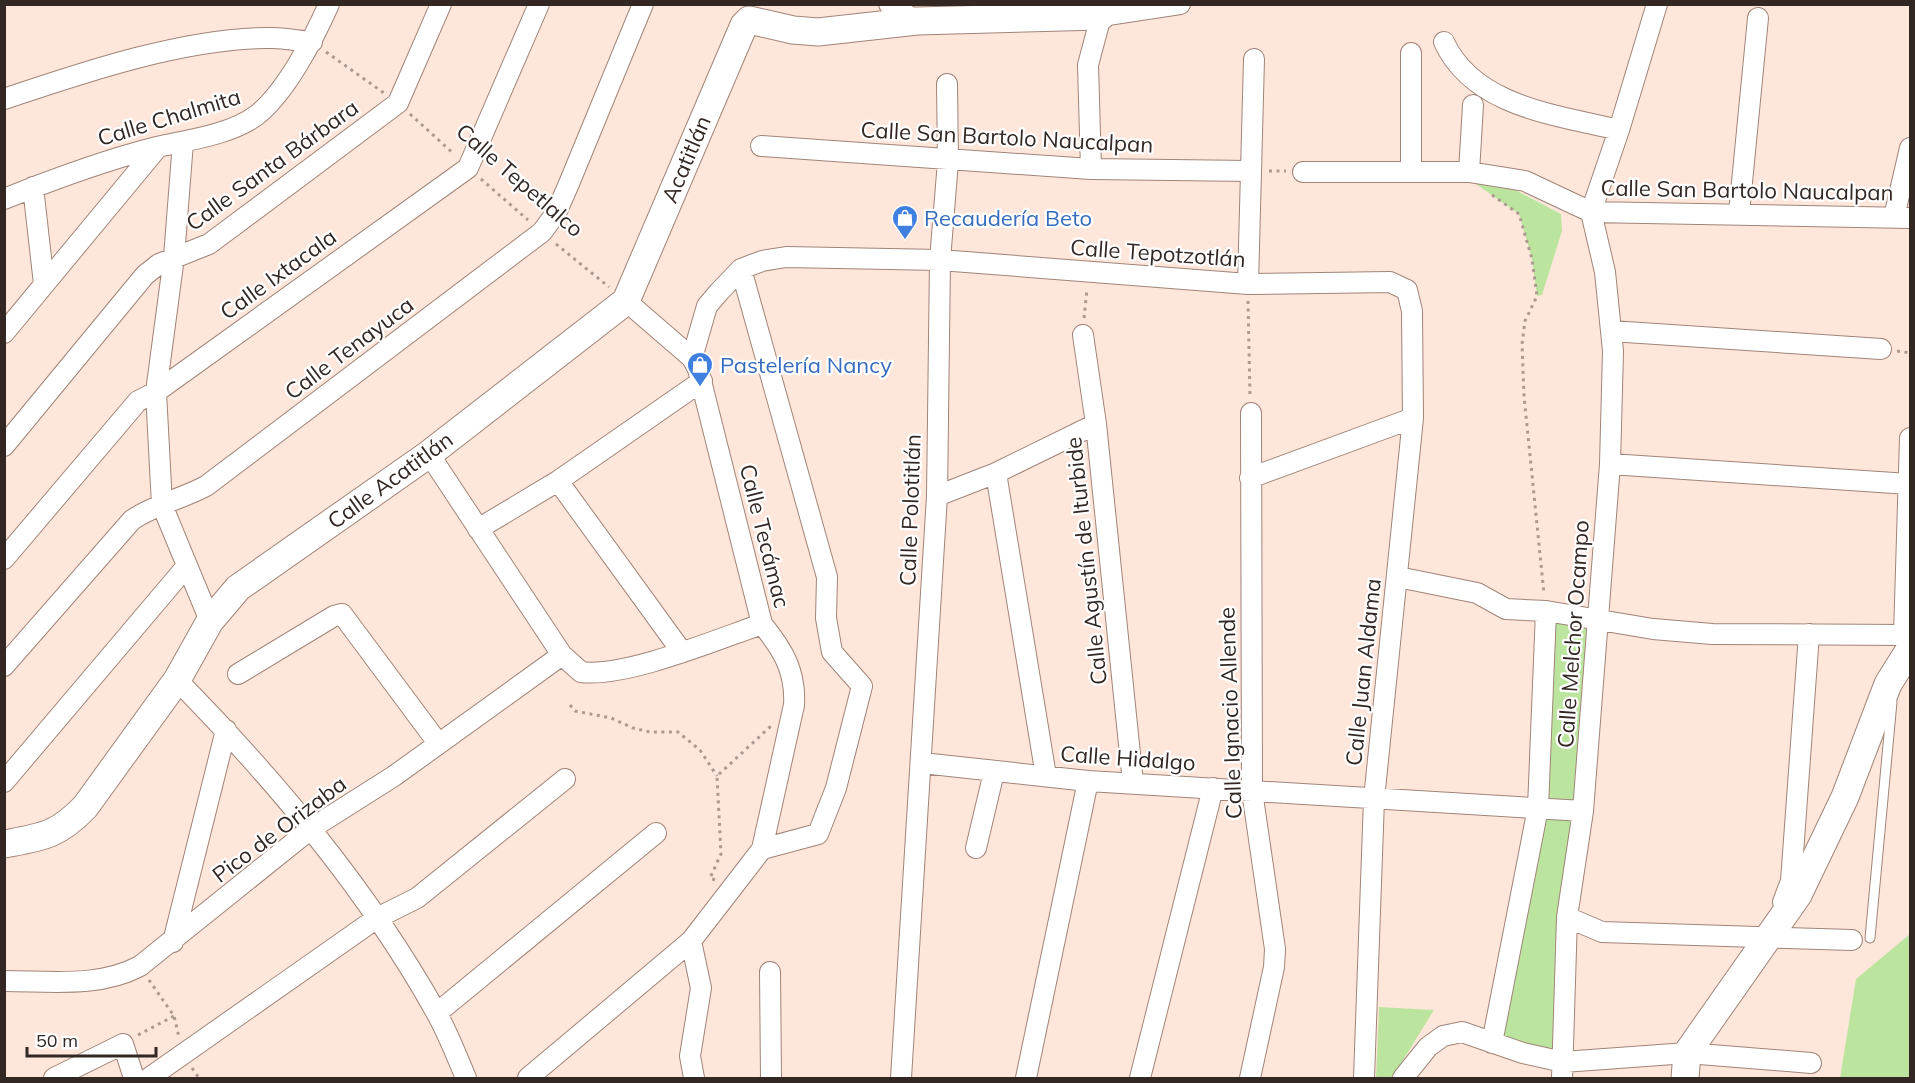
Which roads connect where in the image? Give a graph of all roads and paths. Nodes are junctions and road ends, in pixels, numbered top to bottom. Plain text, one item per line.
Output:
1 (329, 4) edge
2 (441, 4) edge
3 (539, 4) edge
4 (644, 4) edge
5 (889, 4) edge
6 (1180, 4) edge
7 (1657, 4) edge
8 (1105, 10) edge
9 (1758, 18) dead end
10 (917, 21) junction
11 (312, 42) junction
12 (1444, 42) dead end
13 (1411, 53) dead end
14 (1254, 59) dead end
15 (947, 84) dead end
16 (4, 99) edge
17 (398, 103) junction
18 (1473, 105) dead end
19 (1619, 130) junction
20 (183, 142) junction
21 (761, 146) dead end
22 (158, 147) junction
23 (1911, 148) edge
24 (948, 161) junction
25 (468, 168) junction
26 (1091, 169) junction
27 (1251, 171) junction
28 (1411, 171) junction
29 (1303, 172) joint
30 (1470, 172) junction
31 (33, 188) junction
32 (4, 199) edge
33 (1591, 212) junction
34 (1739, 213) junction
35 (1902, 218) edge
36 (542, 232) junction
37 (174, 257) junction
38 (940, 260) junction
39 (741, 269) junction
40 (1089, 271) junction
41 (1390, 282) joint
42 (44, 284) junction
43 (1248, 284) junction
44 (626, 301) junction
45 (1611, 331) junction
46 (4, 333) edge
47 (1083, 335) joint
48 (1881, 349) dead end
49 (692, 358) junction
50 (702, 381) junction
51 (156, 392) junction
52 (1251, 413) joint
53 (1413, 418) junction
54 (1096, 424) junction
55 (1911, 438) edge
56 (4, 446) edge
57 (429, 454) junction
58 (1610, 464) junction
59 (996, 473) junction
60 (1250, 478) junction
61 (558, 481) junction
62 (1909, 484) edge
63 (937, 496) junction
64 (162, 505) junction
65 (478, 529) junction
66 (4, 559) edge
67 (186, 567) junction
68 (1398, 577) junction
69 (1546, 611) junction
70 (1599, 620) junction
71 (210, 621) junction
72 (762, 624) junction
73 (1809, 634) junction
74 (1908, 642) edge
75 (682, 652) junction
76 (562, 655) junction
77 (4, 666) edge
78 (238, 674) dead end
79 (1895, 675) junction
80 (177, 680) junction
81 (570, 705) dead end
82 (794, 705) junction
83 (226, 730) junction
84 (438, 743) junction
85 (921, 763) junction
86 (994, 771) junction
87 (717, 776) junction
88 (1046, 776) junction
89 (565, 779) dead end
90 (1089, 781) junction
91 (4, 782) edge
92 (1133, 783) junction
93 (1213, 788) junction
94 (1252, 791) junction
95 (1374, 799) junction
96 (1538, 808) junction
97 (1583, 812) junction
98 (312, 828) junction
99 (656, 833) dead end
100 (4, 844) edge
101 (976, 848) dead end
102 (762, 849) junction
103 (731, 889) junction
104 (1567, 917) junction
105 (377, 918) junction
106 (1770, 938) junction
107 (1861, 939) joint
108 (691, 940) junction
109 (173, 942) junction
110 (140, 966) junction
111 (770, 972) dead end
112 (4, 981) edge
113 (437, 1013) junction
114 (174, 1016) junction
115 (1492, 1043) junction
116 (123, 1044) junction
117 (183, 1054) junction
118 (1811, 1063) dead end
119 (1686, 1066) edge
120 (1562, 1070) edge
121 (54, 1078) edge
122 (134, 1078) edge
123 (149, 1078) edge
124 (466, 1078) edge
125 (528, 1078) edge
126 (694, 1078) edge
127 (771, 1078) edge
128 (901, 1078) edge
129 (1026, 1078) edge
130 (1140, 1078) edge
131 (1250, 1078) edge
132 (1364, 1078) edge
133 (1403, 1078) edge

1 - 11 street, Calle Chalmita
2 - 17 street, Calle Santa Bárbara
3 - 25 street
4 - 36 street, Calle Tenayuca
5 - 10 street
6 - 8 street
7 - 19 street
8 - 10 street
8 - 26 street
9 - 34 street
10 - 44 street, Acatitlán
11 - 16 street
11 - 17 path, Calle Tepetlalco
11 - 20 street, Calle Chalmita
12 - 19 street
13 - 28 street
14 - 27 street
15 - 24 street, Calle Polotitlán
17 - 25 path, Calle Tepetlalco
17 - 37 street, Calle Santa Bárbara
18 - 30 street
19 - 33 street
20 - 22 street, Calle Chalmita
20 - 37 street
21 - 24 street, Calle San Bartolo Naucalpan
22 - 31 street, Calle Chalmita
22 - 42 street
23 - 35 street
24 - 26 street, Calle San Bartolo Naucalpan
24 - 38 street, Calle Polotitlán
25 - 36 path, Calle Tepetlalco
25 - 51 street, Calle Ixtacala
26 - 27 street, Calle San Bartolo Naucalpan
27 - 29 path
27 - 43 street
28 - 29 street, Calle San Bartolo Naucalpan
28 - 30 street, Calle San Bartolo Naucalpan
30 - 33 street, Calle San Bartolo Naucalpan
30 - 69 path
31 - 32 street, Calle Chalmita
31 - 42 street
33 - 34 street, Calle San Bartolo Naucalpan
33 - 45 street, Calle Melchor Ocampo
34 - 35 street, Calle San Bartolo Naucalpan
36 - 44 path, Calle Tepetlalco
36 - 64 street, Calle Tenayuca
37 - 51 street
37 - 56 street, Calle Santa Bárbara
38 - 39 street, Calle Tepotzotlán
38 - 40 street, Calle Tepotzotlán
38 - 63 street, Calle Polotitlán
39 - 49 street, Calle Tepotzotlán
39 - 102 street
40 - 43 street, Calle Tepotzotlán
40 - 47 path
41 - 43 street, Calle Tepotzotlán
41 - 53 street, Calle Juan Aldama
42 - 46 street
43 - 52 path
44 - 49 street
44 - 57 street, Calle Acatitlán
45 - 48 street
45 - 58 street, Calle Melchor Ocampo
47 - 54 street, Calle Agustín de Iturbide
49 - 50 street, Calle Tecámac
50 - 61 street
50 - 72 street, Calle Tecámac
51 - 64 street
51 - 66 street, Calle Ixtacala
52 - 60 street, Calle Ignacio Allende
53 - 60 street
53 - 68 street, Calle Juan Aldama
54 - 59 street
54 - 92 street, Calle Agustín de Iturbide
55 - 62 street
57 - 65 street, Calle Tecámac
57 - 71 street, Calle Acatitlán
58 - 62 street
58 - 70 street, Calle Melchor Ocampo
59 - 63 street
59 - 88 street
60 - 94 street, Calle Ignacio Allende
61 - 65 street
61 - 75 street
62 - 74 street
63 - 85 street, Calle Polotitlán
64 - 67 street
64 - 77 street, Calle Tenayuca
65 - 76 street, Calle Tecámac
67 - 71 street
67 - 91 street
68 - 69 street
68 - 95 street, Calle Juan Aldama
69 - 70 street
69 - 96 street
70 - 73 street
70 - 97 street, Calle Melchor Ocampo
71 - 80 street, Calle Acatitlán
72 - 75 street, Calle Tecámac
72 - 82 street
73 - 74 street
73 - 106 street
74 - 79 street
75 - 76 street, Calle Tecámac
76 - 84 street, Pico de Orizaba
78 - 84 street
79 - 106 street
79 - 107 lane
80 - 83 street
80 - 100 street, Calle Acatitlán
81 - 87 path
82 - 87 path
82 - 102 street
83 - 98 street
83 - 109 street
84 - 98 street, Pico de Orizaba
85 - 86 street, Calle Hidalgo
85 - 128 street, Calle Polotitlán
86 - 88 street, Calle Hidalgo
86 - 101 street
87 - 103 path
88 - 90 street, Calle Hidalgo
89 - 105 street
90 - 92 street, Calle Hidalgo
90 - 129 street
92 - 93 street, Calle Hidalgo
93 - 94 street, Calle Hidalgo
93 - 130 street
94 - 95 street, Calle Hidalgo
94 - 131 street, Calle Ignacio Allende
95 - 96 street, Calle Hidalgo
95 - 132 street, Calle Juan Aldama
96 - 97 street, Calle Hidalgo
96 - 115 street
97 - 104 street, Calle Melchor Ocampo
98 - 105 street
98 - 109 street, Pico de Orizaba
99 - 113 street
102 - 103 street
103 - 108 street
104 - 106 street
104 - 120 street, Calle Melchor Ocampo
105 - 113 street
105 - 117 street
106 - 107 street
106 - 119 street
108 - 125 street
108 - 126 street
109 - 110 street, Pico de Orizaba
110 - 112 street, Pico de Orizaba
110 - 114 path
111 - 127 street
113 - 124 street
114 - 116 path
114 - 117 path
115 - 120 street
115 - 133 street
116 - 121 street
116 - 122 street
117 - 123 street
118 - 119 street
119 - 120 street

